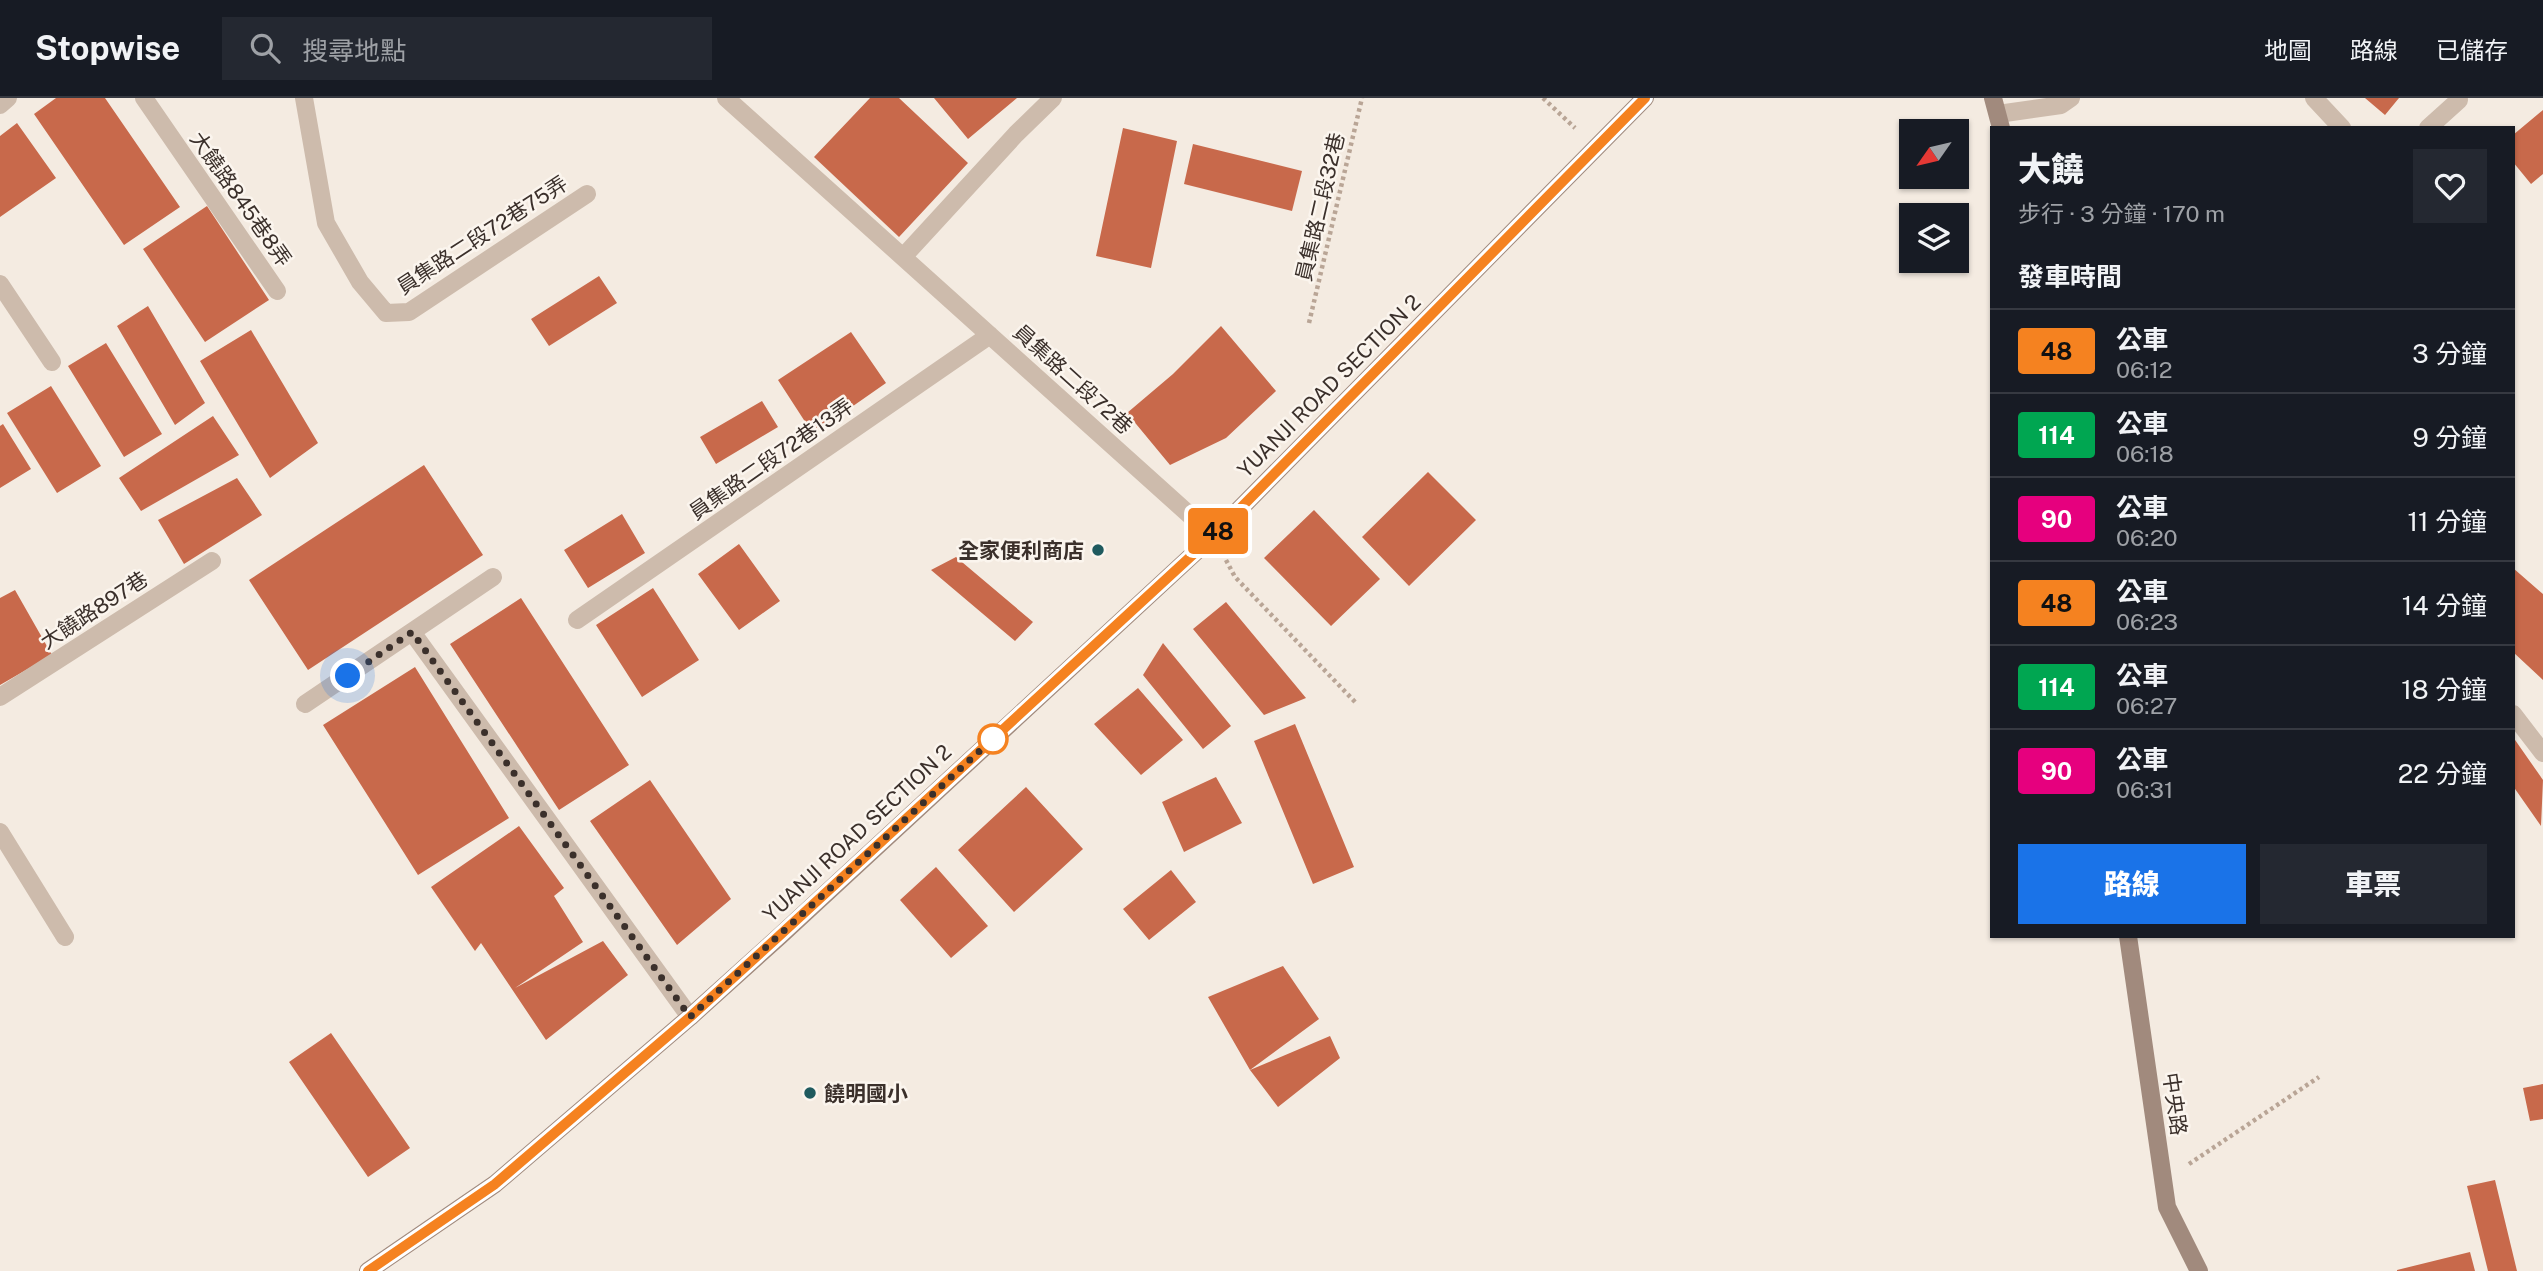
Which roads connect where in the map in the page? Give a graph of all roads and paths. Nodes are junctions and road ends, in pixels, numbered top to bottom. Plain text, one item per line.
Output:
1 (8, 98) edge
2 (144, 98) edge
3 (304, 98) edge
4 (726, 98) edge
5 (1053, 98) edge
6 (1362, 98) edge
7 (1544, 98) edge
8 (1645, 98) edge
9 (2071, 98) edge
10 (2314, 98) edge
11 (2459, 100) dead end
12 (0, 105) edge
13 (2019, 111) junction
14 (1998, 113) edge
15 (2029, 126) edge
16 (2340, 126) edge
17 (2430, 126) edge
18 (1596, 148) junction
19 (587, 194) dead end
20 (903, 257) junction
21 (0, 284) edge
22 (277, 290) dead end
23 (1309, 323) dead end
24 (990, 335) junction
25 (52, 362) dead end
26 (1213, 536) junction
27 (212, 561) dead end
28 (493, 577) dead end
29 (577, 620) dead end
30 (412, 632) junction
31 (0, 697) edge
32 (1357, 704) dead end
33 (305, 705) dead end
34 (2515, 717) edge
35 (2543, 752) edge
36 (0, 832) edge
37 (65, 937) dead end
38 (2128, 938) edge
39 (690, 1017) junction
40 (2319, 1077) dead end
41 (2163, 1181) junction
42 (368, 1271) edge
43 (2199, 1271) edge

1 - 12 lane
2 - 22 lane, 大饒路845巷8弄
3 - 19 lane, 員集路二段72巷75弄
4 - 20 lane, 員集路二段72巷
5 - 20 lane
6 - 23 path, 員集路二段32巷
7 - 18 path
8 - 18 main road, YUANJI ROAD SECTION 2
9 - 13 lane
10 - 16 lane
11 - 17 lane
13 - 14 lane
13 - 15 lane
18 - 26 main road, YUANJI ROAD SECTION 2
20 - 24 lane, 員集路二段72巷
21 - 25 lane
24 - 26 lane, 員集路二段72巷
24 - 29 lane, 員集路二段72巷13弄
26 - 32 path
26 - 39 main road, YUANJI ROAD SECTION 2
27 - 31 lane, 大饒路897巷
28 - 30 lane
30 - 33 lane
30 - 39 lane
34 - 35 lane
36 - 37 lane
38 - 41 main road, 中央路
39 - 42 main road, YUANJI ROAD SECTION 2
40 - 41 path
41 - 43 main road, 中央路

